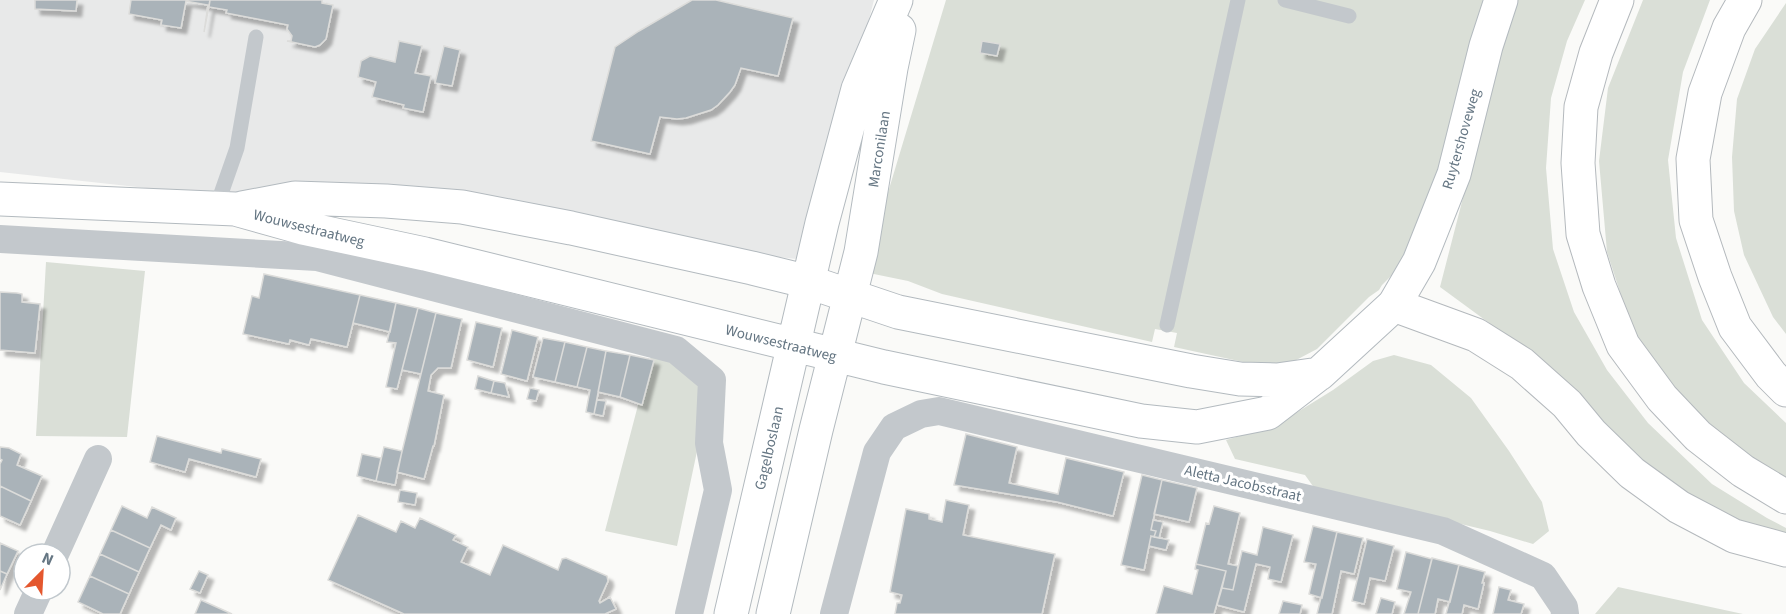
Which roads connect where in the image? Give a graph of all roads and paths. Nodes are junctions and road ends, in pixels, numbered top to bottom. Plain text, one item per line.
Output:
1 (896, 0) edge
2 (905, 0) edge
3 (1238, 0) edge
4 (1284, 0) edge
5 (1501, 0) edge
6 (1617, 0) edge
7 (1745, 0) edge
8 (1349, 16) dead end
9 (256, 37) dead end
10 (0, 199) edge
11 (226, 208) junction
12 (0, 239) edge
13 (216, 251) junction
14 (809, 282) junction
15 (850, 297) junction
16 (1394, 305) junction
17 (1167, 325) dead end
18 (793, 346) junction
19 (835, 356) junction
20 (1320, 373) junction
21 (1786, 390) edge
22 (98, 459) dead end
23 (1786, 496) edge
24 (60, 542) edge
25 (1786, 549) edge
26 (689, 614) edge
27 (731, 614) edge
28 (773, 614) edge
29 (834, 614) edge
30 (1565, 614) edge

1 - 14 main road
2 - 15 main road, Marconilaan
3 - 17 lane
4 - 8 lane
5 - 16 main road, Ruytershoveweg
6 - 23 main road
7 - 21 main road
9 - 11 lane
10 - 11 main road, Wouwsestraatweg
11 - 13 street
11 - 14 main road, Wouwsestraatweg
11 - 18 main road, Wouwsestraatweg
12 - 13 street, Wouwsestraatweg
13 - 26 street, Wouwsestraatweg
14 - 15 main road, Wouwsestraatweg
14 - 18 main road, Gagelboslaan
15 - 19 main road
15 - 20 main road, Wouwsestraatweg
16 - 20 main road, Wouwsestraatweg
16 - 25 main road
18 - 19 main road, Wouwsestraatweg
18 - 27 main road, Gagelboslaan
19 - 20 main road, Wouwsestraatweg
19 - 28 main road
22 - 24 street
29 - 30 street, Aletta Jacobsstraat

